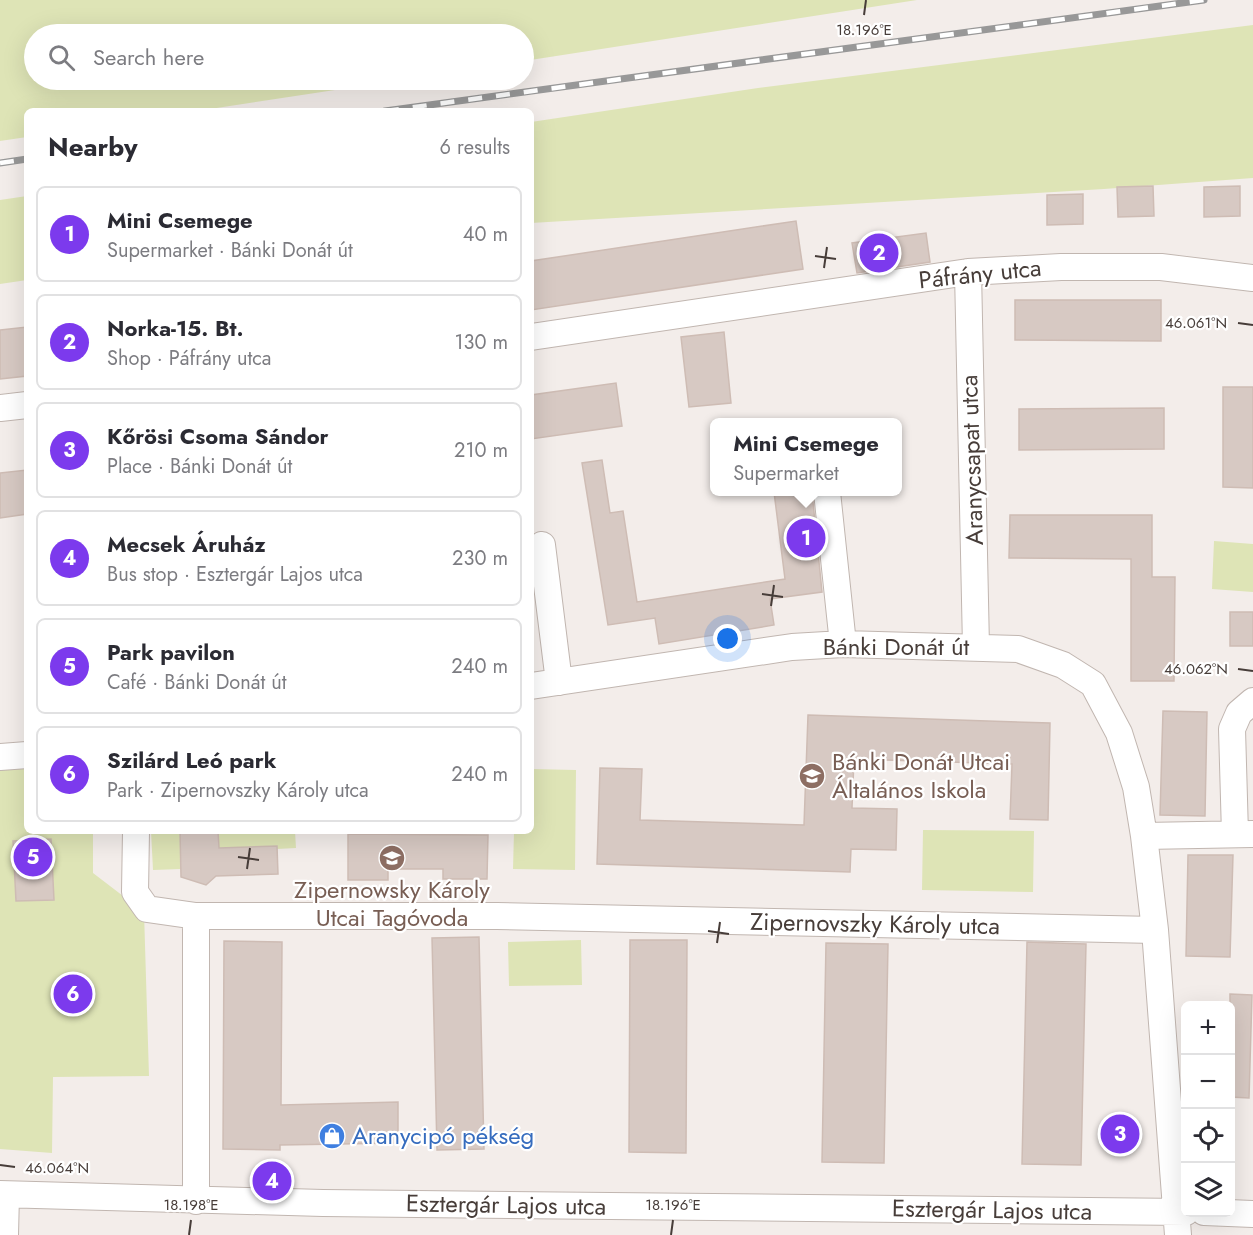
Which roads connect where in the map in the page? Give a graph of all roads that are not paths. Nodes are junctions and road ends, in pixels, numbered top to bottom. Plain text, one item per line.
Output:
1 (968, 272) junction
2 (1253, 278) edge
3 (534, 337) edge
4 (24, 405) edge
5 (0, 408) edge
6 (827, 496) edge
7 (542, 544) dead end
8 (843, 644) junction
9 (976, 647) junction
10 (560, 682) junction
11 (534, 686) edge
12 (1253, 701) edge
13 (24, 755) edge
14 (0, 757) edge
15 (136, 834) edge
16 (1244, 834) edge
17 (1144, 836) junction
18 (196, 916) junction
19 (1155, 930) junction
20 (3, 1195) edge
21 (196, 1201) junction
22 (1235, 1213) edge
23 (1253, 1214) edge
24 (1180, 1220) edge
25 (5, 1235) edge

1 - 2 street, Páfrány utca
1 - 3 street, Páfrány utca
1 - 9 street, Aranycsapat utca
4 - 5 street
6 - 8 street
7 - 10 street
8 - 9 street, Bánki Donát út
8 - 10 street, Bánki Donát út
9 - 17 street, Bánki Donát út
10 - 11 street, Bánki Donát út
12 - 16 street
13 - 14 street
15 - 18 street, Zipernovszky Károly utca
16 - 17 street
17 - 19 street, Bánki Donát út
18 - 19 street, Zipernovszky Károly utca
18 - 21 street
19 - 24 street, Bánki Donát út
20 - 21 street, Esztergár Lajos utca
20 - 25 street
21 - 24 street, Esztergár Lajos utca
22 - 23 street

